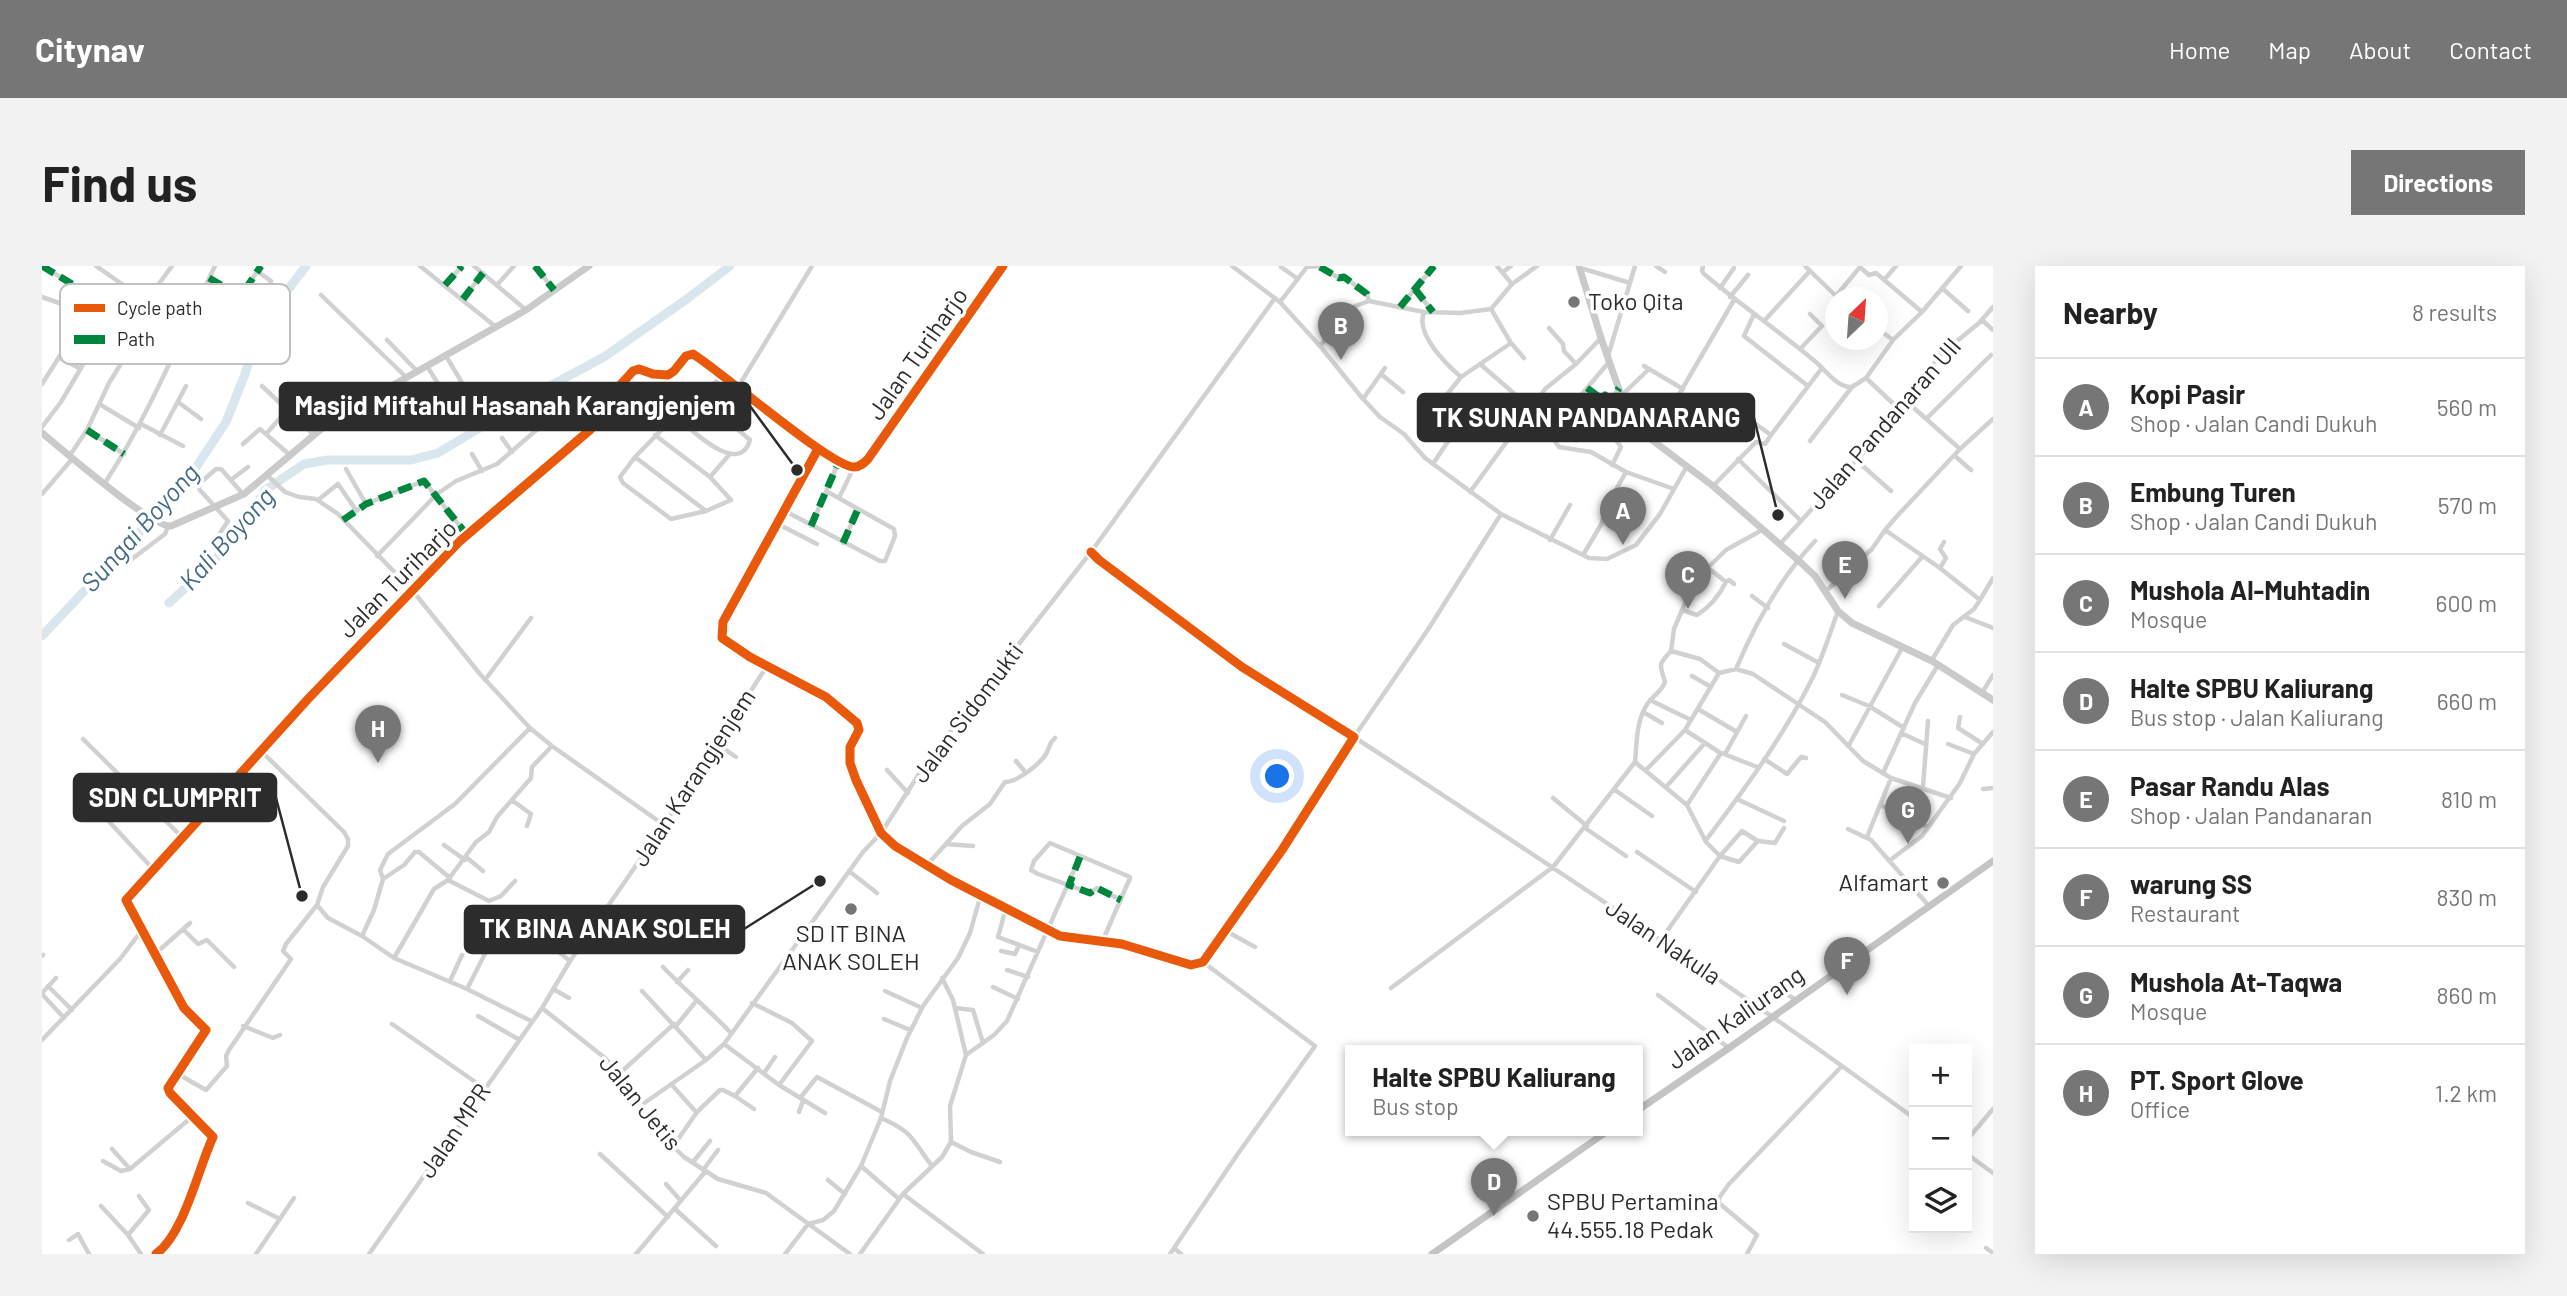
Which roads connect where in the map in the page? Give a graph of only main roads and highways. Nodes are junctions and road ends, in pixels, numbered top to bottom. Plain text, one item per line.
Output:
1 (585, 267) edge
2 (1580, 267) edge
3 (42, 433) edge
4 (1993, 700) edge
5 (1993, 860) edge
6 (1643, 1106) edge
7 (1600, 1136) edge
8 (1432, 1254) edge

1 - 3 main road
2 - 4 main road
5 - 6 main road, Jalan Kaliurang
7 - 8 main road

